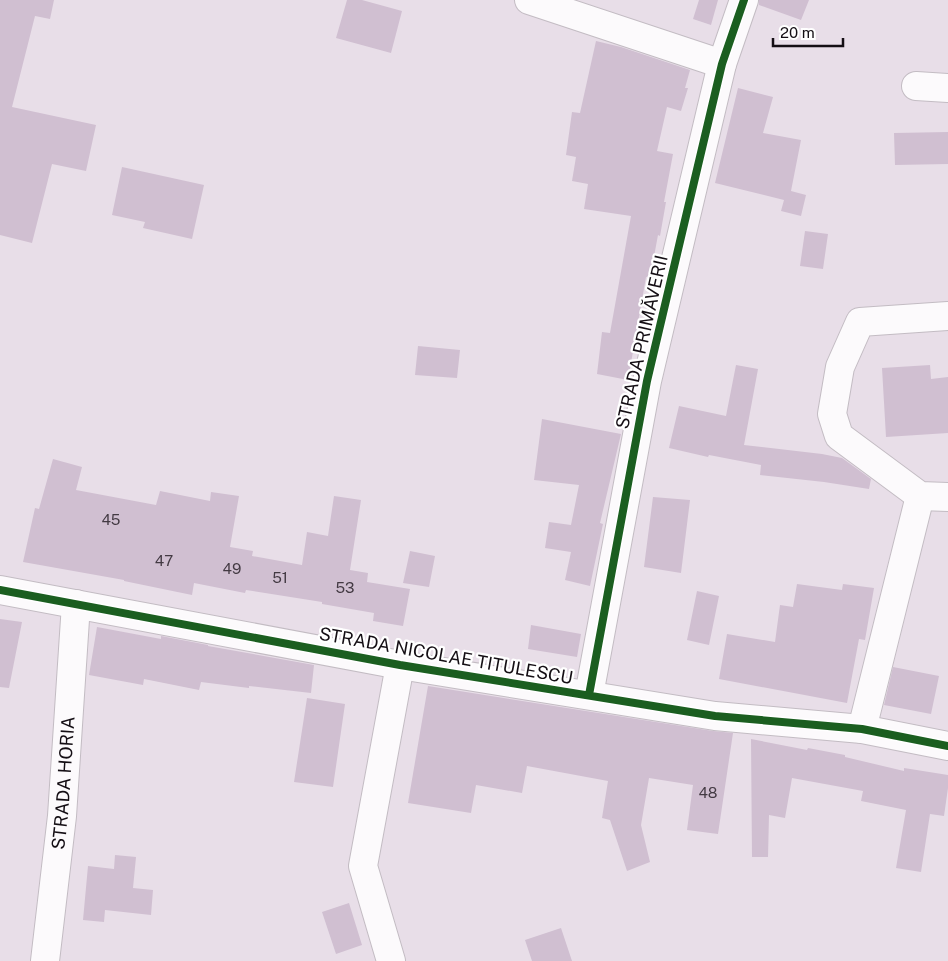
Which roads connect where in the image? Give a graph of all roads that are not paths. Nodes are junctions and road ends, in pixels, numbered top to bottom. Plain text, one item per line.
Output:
1 (530, 0) edge
2 (744, 0) edge
3 (722, 64) junction
4 (916, 86) dead end
5 (948, 88) edge
6 (948, 316) edge
7 (920, 496) junction
8 (948, 498) edge
9 (0, 590) edge
10 (76, 604) junction
11 (400, 665) junction
12 (589, 695) junction
13 (862, 729) junction
14 (948, 746) edge
15 (45, 961) edge
16 (391, 961) edge

1 - 3 street
2 - 3 street, STRADA PRIMĂVERII
3 - 12 street, STRADA PRIMĂVERII
4 - 5 street
6 - 7 street
7 - 8 street
7 - 13 street
9 - 10 street, STRADA NICOLAE TITULESCU
10 - 11 street, STRADA NICOLAE TITULESCU
10 - 15 street, STRADA HORIA
11 - 12 street, STRADA NICOLAE TITULESCU
11 - 16 street
12 - 13 street, STRADA NICOLAE TITULESCU
13 - 14 street, STRADA NICOLAE TITULESCU

